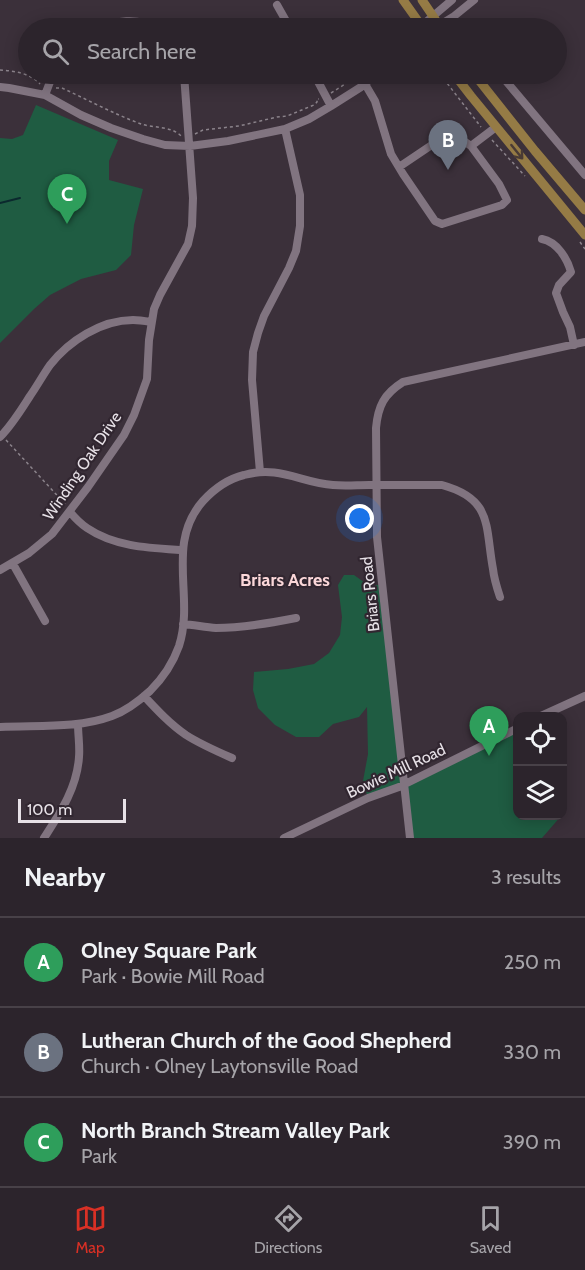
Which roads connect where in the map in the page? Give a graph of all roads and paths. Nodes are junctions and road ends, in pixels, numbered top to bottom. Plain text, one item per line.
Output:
1 (403, 0) edge
2 (422, 0) edge
3 (452, 0) edge
4 (474, 0) edge
5 (277, 5) dead end
6 (433, 15) junction
7 (453, 17) edge
8 (284, 18) edge
9 (411, 18) edge
10 (429, 18) edge
11 (434, 18) edge
12 (49, 84) edge
13 (185, 84) edge
14 (319, 84) edge
15 (365, 84) joint
16 (448, 84) edge
17 (462, 84) edge
18 (482, 84) edge
19 (508, 84) edge
20 (0, 87) edge
21 (45, 95) junction
22 (331, 106) junction
23 (496, 127) junction
24 (285, 129) junction
25 (487, 134) junction
26 (190, 146) junction
27 (471, 146) junction
28 (399, 167) junction
29 (585, 175) edge
30 (526, 177) dead end
31 (585, 210) edge
32 (582, 238) edge
33 (542, 239) dead end
34 (585, 249) edge
35 (151, 322) junction
36 (585, 342) edge
37 (574, 345) junction
38 (1, 436) edge
39 (261, 472) junction
40 (376, 485) junction
41 (71, 511) junction
42 (182, 550) junction
43 (13, 564) junction
44 (0, 570) edge
45 (500, 597) dead end
46 (296, 618) dead end
47 (45, 621) dead end
48 (183, 624) junction
49 (144, 696) junction
50 (585, 696) edge
51 (551, 712) edge
52 (78, 724) junction
53 (0, 727) edge
54 (513, 730) edge
55 (232, 758) dead end
56 (405, 783) junction
57 (44, 838) edge
58 (284, 838) edge
59 (410, 838) edge

1 - 9 main road
2 - 6 main road
3 - 6 street
4 - 7 street
5 - 8 street
6 - 10 street
6 - 11 main road
12 - 21 street
13 - 26 street, Winding Oak Drive
14 - 22 street
15 - 22 street
15 - 28 street
16 - 25 path
17 - 23 main road
18 - 31 main road
19 - 29 street
20 - 21 street
21 - 26 street
22 - 24 street
23 - 25 street
23 -> 32 main road
24 - 26 street
24 - 39 street
25 - 27 street
25 - 30 path
26 - 35 street, Winding Oak Drive
27 - 28 street
27 - 28 street
32 - 34 path
33 - 37 street
35 - 38 street
35 - 41 street, Winding Oak Drive
36 - 37 street, Briars Road
37 - 40 street, Briars Road
38 - 41 path
39 - 40 street
39 - 42 street
40 - 45 street
40 - 56 street, Briars Road
41 - 42 street
41 - 43 street, Winding Oak Drive
42 - 48 street
43 - 44 street, Winding Oak Drive
43 - 47 street
46 - 48 street
48 - 49 street
49 - 52 street
49 - 55 street
50 - 51 street
52 - 53 street
52 - 57 street
54 - 56 street, Bowie Mill Road
56 - 58 street, Bowie Mill Road
56 - 59 street, Briars Road

